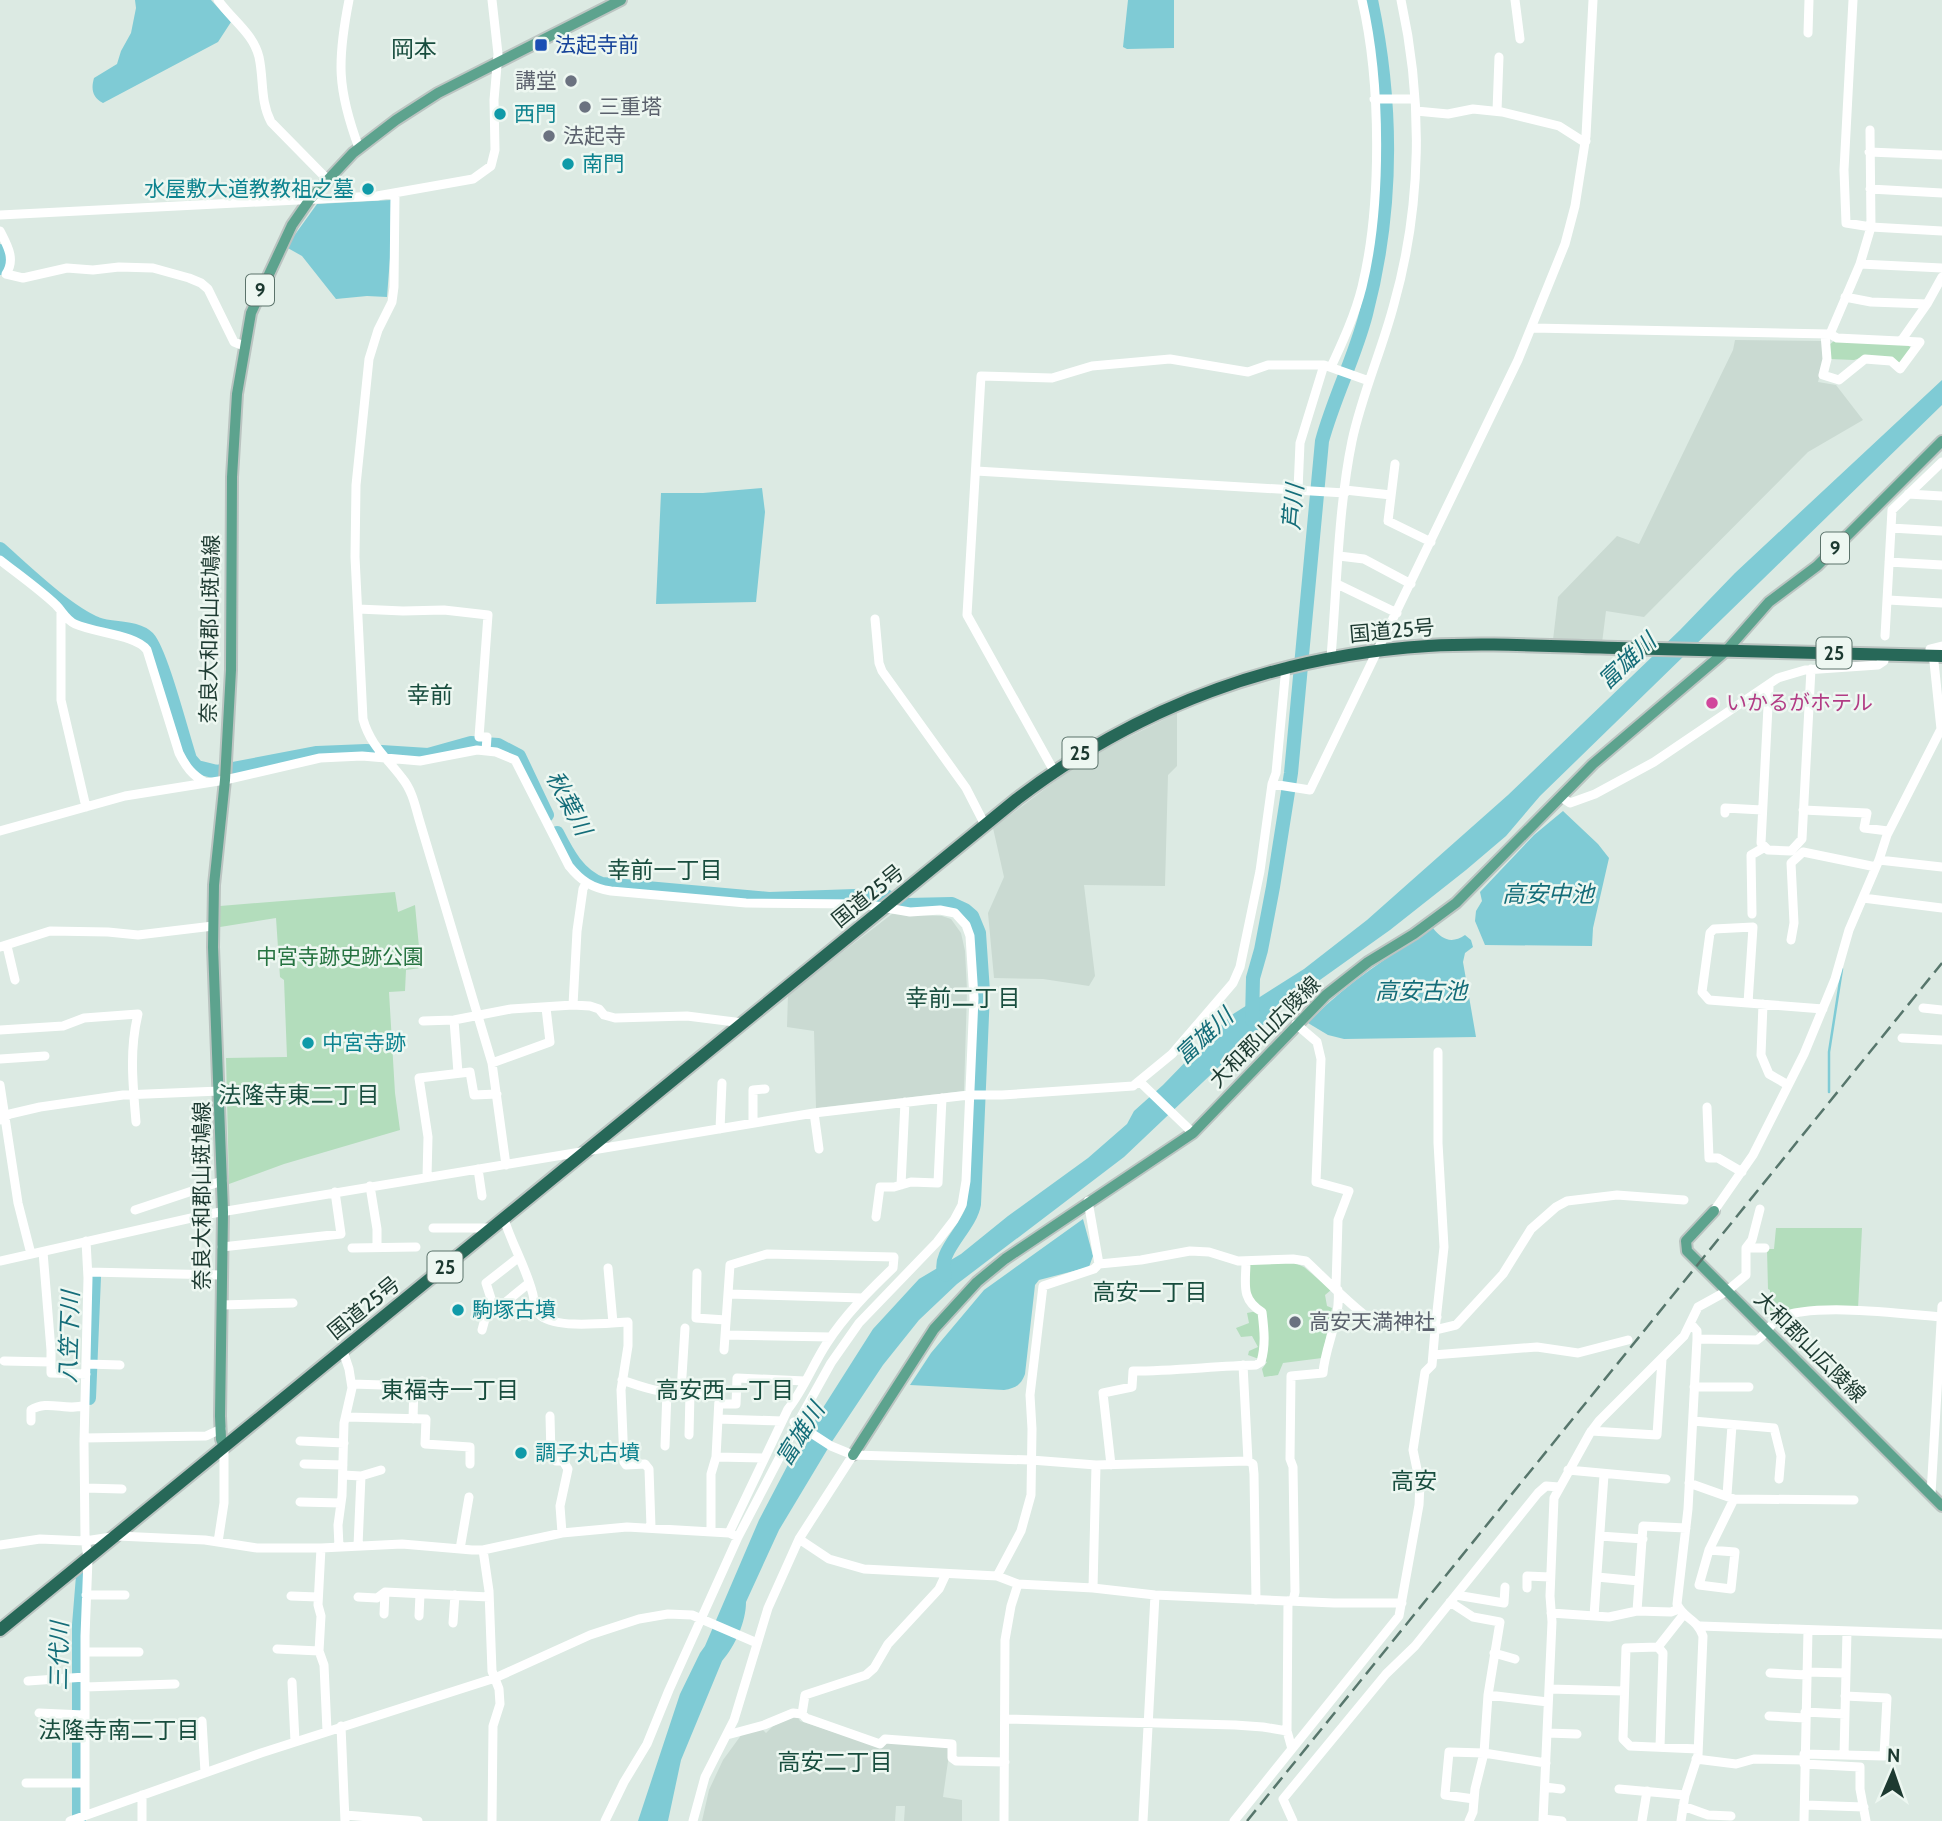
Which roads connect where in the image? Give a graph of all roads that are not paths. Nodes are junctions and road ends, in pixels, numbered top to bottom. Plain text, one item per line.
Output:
1 (218, 0) edge
2 (348, 0) edge
3 (492, 0) edge
4 (621, 0) edge
5 (1362, 0) edge
6 (1401, 0) edge
7 (1515, 0) edge
8 (1593, 0) edge
9 (1809, 0) edge
10 (1853, 0) edge
11 (1808, 33) dead end
12 (1520, 38) dead end
13 (1499, 57) dead end
14 (496, 61) junction
15 (1374, 99) junction
16 (1415, 99) junction
17 (1416, 111) junction
18 (1497, 111) junction
19 (1870, 130) dead end
20 (1586, 141) junction
21 (359, 148) junction
22 (1869, 152) junction
23 (1942, 155) edge
24 (327, 179) junction
25 (1870, 189) junction
26 (395, 193) junction
27 (1942, 193) edge
28 (310, 199) junction
29 (0, 215) edge
30 (1871, 227) junction
31 (0, 231) edge
32 (1942, 231) edge
33 (1860, 264) junction
34 (1942, 268) edge
35 (1942, 277) edge
36 (1845, 297) junction
37 (1927, 304) junction
38 (1532, 328) junction
39 (1824, 334) junction
40 (1901, 341) junction
41 (244, 346) junction
42 (1330, 367) junction
43 (1369, 382) junction
44 (1942, 441) edge
45 (1942, 463) edge
46 (1395, 464) dead end
47 (976, 471) junction
48 (1302, 491) junction
49 (1345, 491) junction
50 (1908, 494) junction
51 (1391, 495) junction
52 (1942, 496) edge
53 (1891, 528) junction
54 (1942, 531) edge
55 (1431, 542) junction
56 (1339, 556) junction
57 (0, 560) edge
58 (1889, 562) junction
59 (1942, 565) edge
60 (1411, 583) junction
61 (1337, 584) junction
62 (1888, 600) junction
63 (1942, 603) edge
64 (358, 609) junction
65 (61, 613) junction
66 (1397, 613) junction
67 (875, 618) dead end
68 (1885, 636) dead end
69 (1942, 646) edge
70 (1379, 650) junction
71 (1726, 651) junction
72 (1884, 654) junction
73 (1331, 656) junction
74 (1936, 656) edge
75 (1288, 667) junction
76 (1811, 669) junction
77 (1769, 687) dead end
78 (1942, 728) edge
79 (486, 751) junction
80 (384, 758) junction
81 (1054, 771) junction
82 (225, 780) junction
83 (206, 783) junction
84 (1274, 785) junction
85 (1561, 797) junction
86 (86, 807) junction
87 (1762, 810) junction
88 (1803, 810) junction
89 (1725, 813) dead end
90 (985, 825) junction
91 (0, 831) edge
92 (1888, 831) junction
93 (1765, 846) junction
94 (1796, 852) junction
95 (1880, 862) junction
96 (1942, 867) edge
97 (586, 883) junction
98 (1865, 898) junction
99 (888, 905) junction
100 (1942, 908) edge
101 (1752, 914) dead end
102 (213, 926) junction
103 (1791, 940) dead end
104 (4, 946) edge
105 (15, 980) dead end
106 (1748, 1003) junction
107 (1763, 1004) junction
108 (573, 1005) junction
109 (546, 1008) junction
110 (1923, 1008) dead end
111 (1822, 1009) junction
112 (1942, 1010) edge
113 (479, 1016) junction
114 (454, 1020) junction
115 (423, 1021) dead end
116 (743, 1023) junction
117 (1296, 1024) junction
118 (0, 1031) edge
119 (1902, 1038) dead end
120 (1942, 1040) edge
121 (1438, 1052) dead end
122 (45, 1056) dead end
123 (0, 1059) edge
124 (492, 1063) junction
125 (458, 1073) junction
126 (1140, 1082) junction
127 (722, 1083) dead end
128 (0, 1085) edge
129 (1788, 1086) junction
130 (765, 1089) dead end
131 (220, 1091) junction
132 (134, 1094) junction
133 (497, 1094) junction
134 (969, 1095) junction
135 (942, 1098) junction
136 (905, 1102) junction
137 (1707, 1107) dead end
138 (814, 1114) junction
139 (2, 1119) edge
140 (136, 1122) dead end
141 (753, 1124) junction
142 (720, 1129) junction
143 (1188, 1129) junction
144 (819, 1149) dead end
145 (584, 1153) junction
146 (506, 1165) junction
147 (478, 1169) junction
148 (1742, 1172) junction
149 (427, 1177) junction
150 (222, 1181) junction
151 (901, 1185) junction
152 (370, 1186) junction
153 (335, 1192) junction
154 (482, 1196) dead end
155 (1684, 1200) dead end
156 (1088, 1201) junction
157 (1760, 1209) dead end
158 (135, 1210) dead end
159 (1714, 1211) joint
160 (223, 1212) junction
161 (876, 1217) dead end
162 (504, 1219) junction
163 (433, 1228) dead end
164 (492, 1228) junction
165 (86, 1241) junction
166 (377, 1246) junction
167 (222, 1247) junction
168 (415, 1247) dead end
169 (352, 1248) dead end
170 (1746, 1248) junction
171 (1765, 1248) dead end
172 (43, 1252) junction
173 (31, 1254) junction
174 (518, 1258) junction
175 (0, 1261) edge
176 (1246, 1261) junction
177 (1099, 1264) junction
178 (608, 1268) dead end
179 (88, 1272) junction
180 (697, 1273) dead end
181 (222, 1275) junction
182 (529, 1283) junction
183 (1337, 1289) junction
184 (1727, 1291) junction
185 (728, 1294) junction
186 (863, 1298) junction
187 (293, 1303) dead end
188 (222, 1305) junction
189 (1942, 1306) edge
190 (495, 1311) junction
191 (1437, 1317) junction
192 (1941, 1317) edge
193 (726, 1320) junction
194 (613, 1323) junction
195 (1691, 1324) junction
196 (685, 1328) dead end
197 (482, 1330) dead end
198 (1435, 1331) junction
199 (1768, 1331) junction
200 (725, 1335) junction
201 (831, 1337) junction
202 (1697, 1339) junction
203 (1628, 1340) dead end
204 (724, 1350) dead end
205 (343, 1351) junction
206 (1433, 1355) junction
207 (1662, 1359) junction
208 (4, 1361) dead end
209 (51, 1362) junction
210 (120, 1365) dead end
211 (1243, 1365) junction
212 (89, 1367) junction
213 (622, 1380) junction
214 (805, 1381) junction
215 (352, 1384) junction
216 (1695, 1387) junction
217 (1749, 1387) dead end
218 (667, 1391) junction
219 (686, 1393) junction
220 (719, 1404) junction
221 (85, 1405) junction
222 (550, 1416) dead end
223 (346, 1417) junction
224 (413, 1419) junction
225 (718, 1419) junction
226 (783, 1419) junction
227 (31, 1421) dead end
228 (1693, 1421) junction
229 (1732, 1424) junction
230 (799, 1425) junction
231 (220, 1429) junction
232 (1591, 1431) junction
233 (689, 1435) dead end
234 (84, 1438) junction
235 (300, 1441) dead end
236 (344, 1443) junction
237 (665, 1446) dead end
238 (224, 1447) junction
239 (853, 1455) junction
240 (716, 1457) junction
241 (764, 1458) junction
242 (1031, 1460) junction
243 (1248, 1461) junction
244 (304, 1464) dead end
245 (470, 1464) dead end
246 (1096, 1465) junction
247 (1111, 1465) junction
248 (343, 1470) junction
249 (381, 1470) dead end
250 (1568, 1470) junction
251 (1604, 1475) junction
252 (361, 1476) junction
253 (1666, 1479) dead end
254 (1779, 1479) dead end
255 (1689, 1483) junction
256 (1559, 1487) junction
257 (90, 1488) junction
258 (122, 1489) dead end
259 (1931, 1494) junction
260 (469, 1497) dead end
261 (1731, 1497) junction
262 (1854, 1500) dead end
263 (300, 1502) dead end
264 (341, 1503) junction
265 (1942, 1506) edge
266 (651, 1527) junction
267 (1686, 1528) junction
268 (711, 1531) junction
269 (562, 1533) junction
270 (734, 1535) junction
271 (118, 1536) junction
272 (1600, 1536) junction
273 (799, 1539) junction
274 (1643, 1539) junction
275 (85, 1541) junction
276 (218, 1542) junction
277 (0, 1545) edge
278 (358, 1546) junction
279 (339, 1547) junction
280 (320, 1548) junction
281 (460, 1549) junction
282 (483, 1550) junction
283 (1709, 1550) junction
284 (88, 1559) junction
285 (946, 1574) junction
286 (997, 1576) junction
287 (1550, 1577) junction
288 (1597, 1577) junction
289 (1639, 1581) junction
290 (1679, 1583) junction
291 (1018, 1584) junction
292 (1699, 1585) junction
293 (1505, 1587) dead end
294 (1093, 1588) junction
295 (1527, 1588) dead end
296 (385, 1592) junction
297 (86, 1594) junction
298 (420, 1594) junction
299 (125, 1595) dead end
300 (455, 1595) junction
301 (1155, 1595) junction
302 (291, 1596) dead end
303 (318, 1597) junction
304 (358, 1597) dead end
305 (489, 1597) junction
306 (1453, 1598) junction
307 (1256, 1600) junction
308 (1291, 1601) junction
309 (1402, 1603) junction
310 (1637, 1611) junction
311 (1681, 1612) junction
312 (1551, 1613) junction
313 (384, 1614) dead end
314 (419, 1616) dead end
315 (1594, 1616) junction
316 (703, 1618) junction
317 (453, 1623) dead end
318 (1700, 1626) junction
319 (0, 1630) edge
320 (1808, 1630) junction
321 (1847, 1631) junction
322 (1942, 1634) edge
323 (754, 1642) junction
324 (1658, 1647) junction
325 (276, 1649) dead end
326 (319, 1651) junction
327 (85, 1652) junction
328 (139, 1652) dead end
329 (1494, 1653) junction
330 (1514, 1658) dead end
331 (1806, 1673) junction
332 (1846, 1673) junction
333 (1770, 1674) dead end
334 (495, 1678) junction
335 (28, 1681) dead end
336 (83, 1681) junction
337 (292, 1682) dead end
338 (175, 1684) dead end
339 (1549, 1689) junction
340 (1625, 1691) junction
341 (1488, 1695) junction
342 (1845, 1696) junction
343 (1548, 1702) junction
344 (39, 1713) dead end
345 (80, 1714) junction
346 (802, 1714) junction
347 (1845, 1714) junction
348 (1805, 1715) junction
349 (1769, 1716) dead end
350 (1006, 1719) junction
351 (202, 1721) dead end
352 (1150, 1722) junction
353 (341, 1726) junction
354 (327, 1731) junction
355 (1287, 1731) junction
356 (1547, 1733) junction
357 (1577, 1734) dead end
358 (727, 1735) junction
359 (295, 1741) junction
360 (1660, 1747) junction
361 (1292, 1749) junction
362 (1483, 1753) junction
363 (1697, 1754) junction
364 (1844, 1755) junction
365 (1804, 1759) junction
366 (1005, 1762) junction
367 (1546, 1763) junction
368 (205, 1772) junction
369 (26, 1783) dead end
370 (80, 1783) junction
371 (1545, 1787) junction
372 (1561, 1789) dead end
373 (1619, 1789) dead end
374 (1647, 1791) junction
375 (142, 1794) junction
376 (1685, 1795) junction
377 (1474, 1799) junction
378 (1805, 1805) junction
379 (1683, 1806) junction
380 (1864, 1807) junction
381 (1731, 1816) dead end
382 (77, 1818) edge
383 (345, 1818) edge
384 (1543, 1820) edge
385 (142, 1821) edge
386 (418, 1821) edge
387 (492, 1821) edge
388 (605, 1821) edge
389 (693, 1821) edge
390 (1004, 1821) edge
391 (1143, 1821) edge
392 (1234, 1821) edge
393 (1293, 1821) edge
394 (1469, 1821) edge
395 (1562, 1821) edge
396 (1642, 1821) edge
397 (1681, 1821) edge
398 (1804, 1821) edge
399 (1866, 1821) edge

1 - 24 street
2 - 21 street
3 - 14 street
4 - 14 main road, 奈良大和郡山斑鳩線 / 9
5 - 15 street
6 - 16 street
7 - 12 street
8 - 20 street
9 - 11 street
10 - 30 street
13 - 18 street
14 - 21 main road, 奈良大和郡山斑鳩線 / 9
14 - 26 street
15 - 16 street
15 - 42 street
16 - 17 street
17 - 18 street
17 - 43 street
18 - 20 street
19 - 22 street
20 - 38 street
21 - 24 main road, 奈良大和郡山斑鳩線 / 9
22 - 23 street
22 - 25 street
24 - 28 main road, 奈良大和郡山斑鳩線 / 9
25 - 27 street
25 - 30 street
26 - 28 street
26 - 64 street
28 - 29 street
28 - 41 main road, 奈良大和郡山斑鳩線 / 9
30 - 32 street
30 - 33 street
31 - 41 street
33 - 34 street
33 - 36 street
35 - 37 street
36 - 37 street
36 - 39 street
37 - 40 street
38 - 39 street
38 - 55 street
39 - 40 street
39 - 40 street
41 - 82 main road, 奈良大和郡山斑鳩線 / 9
42 - 43 street
42 - 47 street
42 - 48 street
43 - 49 street
44 - 71 main road, 9
45 - 50 street
46 - 51 street
47 - 48 street
47 - 81 street
48 - 49 street
49 - 51 street
49 - 56 street
50 - 52 street
50 - 53 street
51 - 55 street
53 - 54 street
53 - 58 street
55 - 60 street
56 - 60 street
56 - 61 street
57 - 65 street
58 - 59 street
58 - 62 street
60 - 66 street
61 - 66 street
61 - 73 street
62 - 63 street
62 - 68 street
64 - 79 street
64 - 80 street
65 - 83 street
65 - 86 street
66 - 70 street
67 - 90 street
69 - 74 street
70 - 71 highway, 国道25号 / 25
70 - 73 highway, 国道25号 / 25
70 - 84 street
71 - 72 highway, 国道25号 / 25
71 - 85 main road, 大和郡山広陵線
72 - 74 highway, 国道25号 / 25
72 - 76 street
73 - 75 highway, 国道25号 / 25
74 - 78 street
75 - 81 highway, 国道25号 / 25
75 - 84 street
76 - 85 street
76 - 88 street
77 - 87 street
78 - 92 street
79 - 80 street
79 - 97 street
80 - 82 street
80 - 113 street
81 - 90 highway, 国道25号 / 25
82 - 83 street
82 - 102 main road, 奈良大和郡山斑鳩線 / 9
83 - 86 street
84 - 126 street
85 - 117 main road, 大和郡山広陵線
86 - 91 street
87 - 89 street
87 - 93 street
88 - 92 street
88 - 94 street
90 - 99 highway, 国道25号 / 25
92 - 95 street
93 - 94 street
93 - 101 street
94 - 95 street
94 - 103 street
95 - 96 street
95 - 98 street
97 - 99 street
97 - 108 street
98 - 100 street
98 - 111 street
99 - 116 highway, 国道25号 / 25
99 - 134 street
102 - 104 street
102 - 131 main road, 奈良大和郡山斑鳩線 / 9
104 - 105 street
106 - 106 street
106 - 107 street
107 - 111 street
107 - 129 street
108 - 109 street
108 - 116 street
109 - 113 street
109 - 124 street
110 - 112 street
111 - 129 street
113 - 114 street
113 - 124 street
114 - 115 street
114 - 125 street
116 - 145 highway, 国道25号 / 25
117 - 143 main road, 大和郡山広陵線
117 - 183 street
118 - 132 street
119 - 120 street
121 - 191 street
122 - 123 street
124 - 133 street
125 - 133 street
125 - 149 street
126 - 134 street
126 - 143 street
127 - 142 street
128 - 139 street
129 - 148 street
130 - 141 street
131 - 132 street
131 - 150 main road, 奈良大和郡山斑鳩線 / 9
132 - 139 street
132 - 140 street
133 - 146 street
134 - 135 street
134 - 230 street
135 - 136 street
135 - 151 street
136 - 138 street
136 - 151 street
137 - 148 street
138 - 141 street
138 - 144 street
139 - 173 street
141 - 142 street
142 - 145 street
143 - 156 main road, 大和郡山広陵線
145 - 146 street
145 - 162 highway, 国道25号 / 25
146 - 147 street
147 - 149 street
147 - 154 street
148 - 159 street
149 - 152 street
150 - 158 street
150 - 160 main road, 奈良大和郡山斑鳩線 / 9
151 - 161 street
152 - 153 street
152 - 166 street
153 - 160 street
153 - 167 street
155 - 198 street
156 - 177 street
156 - 239 main road, 大和郡山広陵線
157 - 170 street
159 - 184 main road, 大和郡山広陵線
160 - 165 street
160 - 167 main road, 奈良大和郡山斑鳩線 / 9
162 - 164 highway, 国道25号 / 25
162 - 174 street
163 - 164 street
164 - 205 highway, 国道25号 / 25
165 - 172 street
165 - 179 street
166 - 168 street
166 - 169 street
167 - 181 main road, 奈良大和郡山斑鳩線 / 9
170 - 171 street
170 - 184 street
172 - 173 street
172 - 209 street
173 - 175 street
174 - 182 street
174 - 190 street
176 - 177 street
176 - 183 street
176 - 211 street
177 - 242 street
178 - 194 street
179 - 181 street
179 - 212 street
180 - 193 street
181 - 188 main road, 奈良大和郡山斑鳩線 / 9
182 - 190 street
182 - 194 street
183 - 191 street
183 - 308 street
184 - 195 street
184 - 199 main road, 大和郡山広陵線
185 - 186 street
185 - 186 street
185 - 193 street
186 - 201 street
187 - 188 street
188 - 231 main road, 奈良大和郡山斑鳩線 / 9
189 - 192 street
190 - 197 street
191 - 198 street
192 - 199 street
192 - 259 street
193 - 200 street
194 - 213 street
195 - 202 street
195 - 207 street
196 - 219 street
198 - 206 street
199 - 202 street
199 - 259 main road, 大和郡山広陵線
200 - 201 street
200 - 204 street
201 - 214 street
202 - 216 street
203 - 206 street
205 - 215 street
205 - 238 highway, 国道25号 / 25
206 - 309 street
207 - 232 street
207 - 232 street
208 - 209 street
209 - 212 street
210 - 212 street
211 - 243 street
211 - 247 street
212 - 221 street
213 - 218 street
213 - 266 street
214 - 220 street
214 - 226 street
215 - 223 street
215 - 224 street
216 - 217 street
216 - 228 street
218 - 219 street
218 - 237 street
219 - 220 street
219 - 233 street
220 - 225 street
221 - 227 street
221 - 234 street
222 - 269 street
223 - 224 street
223 - 236 street
224 - 245 street
225 - 226 street
225 - 240 street
226 - 230 street
226 - 241 street
228 - 229 street
228 - 255 street
229 - 254 street
229 - 261 street
230 - 239 street
230 - 270 street
231 - 234 street
231 - 238 main road, 奈良大和郡山斑鳩線 / 9
232 - 250 street
234 - 257 street
235 - 236 street
236 - 248 street
238 - 271 highway, 国道25号 / 25
238 - 276 street
239 - 242 street
239 - 273 street
240 - 241 street
240 - 268 street
241 - 270 street
242 - 246 street
242 - 286 street
243 - 247 street
243 - 307 street
244 - 248 street
246 - 247 street
246 - 294 street
248 - 252 street
248 - 264 street
249 - 252 street
250 - 251 street
250 - 256 street
251 - 253 street
251 - 272 street
252 - 278 street
255 - 261 street
255 - 267 street
256 - 287 street
256 - 306 street
257 - 258 street
257 - 275 street
259 - 265 main road, 大和郡山広陵線
260 - 281 street
261 - 262 street
261 - 283 street
263 - 264 street
264 - 279 street
266 - 268 street
266 - 269 street
267 - 274 street
267 - 290 street
268 - 270 street
269 - 282 street
270 - 316 street
271 - 275 street
271 - 276 street
271 - 284 highway, 国道25号 / 25
272 - 274 street
272 - 288 street
273 - 285 street
273 - 323 street
274 - 289 street
275 - 277 street
275 - 284 street
276 - 280 street
278 - 279 street
278 - 281 street
279 - 280 street
280 - 303 street
281 - 282 street
282 - 305 street
283 - 292 street
283 - 292 street
284 - 297 street
284 - 319 highway, 国道25号 / 25
285 - 286 street
285 - 346 street
286 - 291 street
287 - 295 street
287 - 312 street
288 - 289 street
288 - 315 street
289 - 310 street
290 - 292 street
290 - 311 street
291 - 294 street
291 - 350 street
293 - 306 street
294 - 301 street
296 - 298 street
296 - 304 street
296 - 313 street
297 - 299 street
297 - 327 street
298 - 300 street
298 - 314 street
300 - 305 street
300 - 317 street
301 - 307 street
301 - 352 street
302 - 303 street
303 - 326 street
305 - 334 street
306 - 329 street
306 - 393 street
307 - 308 street
308 - 309 street
308 - 355 street
309 - 361 street
310 - 311 street
310 - 315 street
311 - 318 street
311 - 324 street
312 - 315 street
312 - 339 street
316 - 323 street
316 - 334 street
316 - 388 street
318 - 320 street
318 - 363 street
320 - 321 street
320 - 331 street
321 - 322 street
321 - 332 street
323 - 358 street
324 - 340 street
324 - 360 street
325 - 326 street
326 - 354 street
327 - 328 street
327 - 336 street
329 - 330 street
329 - 341 street
331 - 332 street
331 - 333 street
331 - 348 street
332 - 342 street
334 - 353 street
334 - 387 street
335 - 336 street
336 - 338 street
336 - 345 street
337 - 359 street
339 - 340 street
339 - 343 street
340 - 360 street
341 - 343 street
341 - 362 street
342 - 347 street
342 - 364 street
343 - 356 street
344 - 345 street
345 - 370 street
346 - 358 street
346 - 366 street
347 - 348 street
347 - 364 street
348 - 349 street
348 - 365 street
350 - 352 street
350 - 366 street
351 - 368 street
352 - 355 street
352 - 391 street
353 - 354 street
353 - 383 street
354 - 359 street
355 - 361 street
356 - 357 street
356 - 367 street
358 - 389 street
359 - 368 street
360 - 363 street
361 - 392 street
362 - 367 street
362 - 377 street
362 - 377 street
363 - 365 street
363 - 376 street
364 - 365 street
365 - 378 street
365 - 380 street
366 - 390 street
367 - 371 street
368 - 375 street
369 - 370 street
370 - 382 street
371 - 372 street
371 - 384 street
373 - 374 street
374 - 376 street
374 - 396 street
375 - 382 street
375 - 385 street
376 - 379 street
377 - 394 street
378 - 380 street
378 - 398 street
379 - 381 street
379 - 397 street
380 - 399 street
383 - 386 street
384 - 395 street

